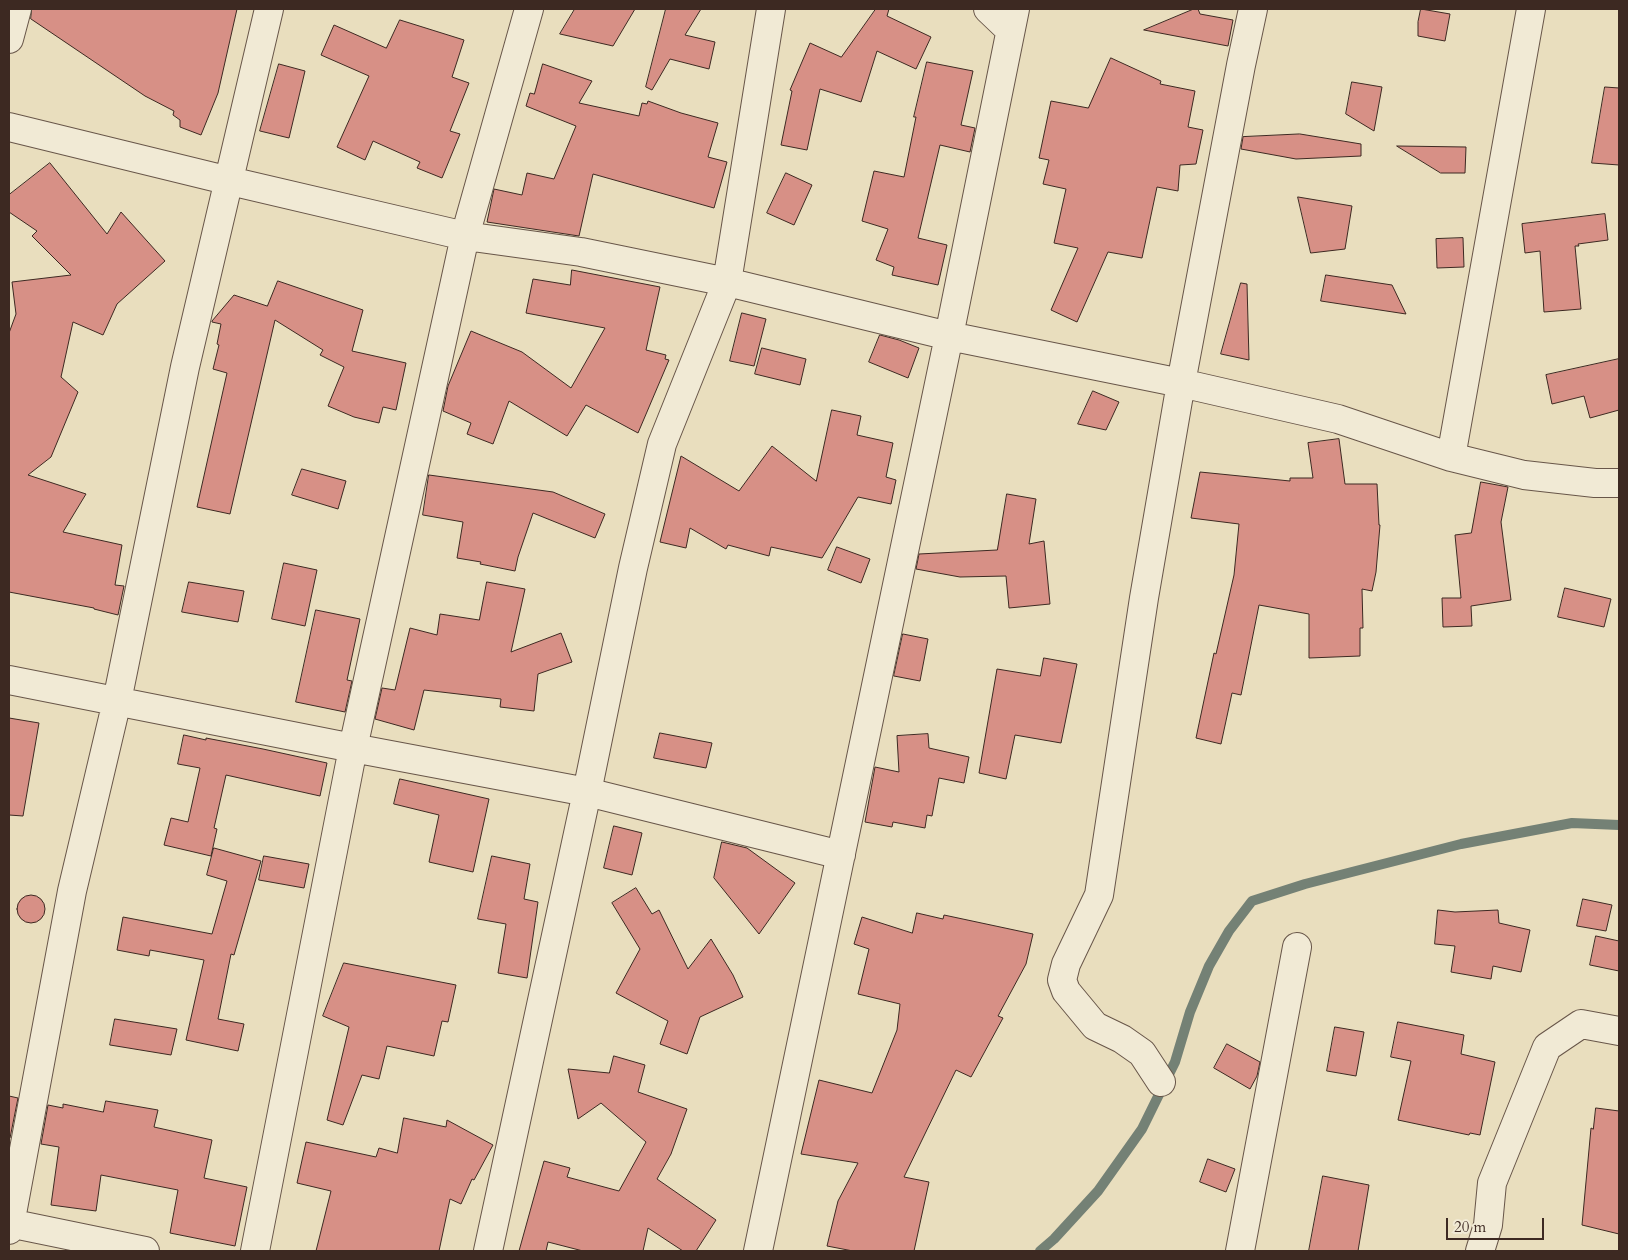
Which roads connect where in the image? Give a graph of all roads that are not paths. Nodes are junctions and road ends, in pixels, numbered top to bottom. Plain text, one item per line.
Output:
1 (17, 9) edge
2 (269, 9) edge
3 (530, 9) edge
4 (772, 9) edge
5 (988, 9) edge
6 (1253, 9) edge
7 (1531, 9) edge
8 (1013, 19) edge
9 (9, 39) edge
10 (9, 127) edge
11 (230, 182) junction
12 (465, 236) junction
13 (727, 282) junction
14 (949, 336) junction
15 (1181, 383) junction
16 (1451, 457) junction
17 (1619, 483) edge
18 (9, 680) edge
19 (117, 701) junction
20 (353, 748) junction
21 (587, 792) junction
22 (841, 855) junction
23 (1297, 947) dead end
24 (1619, 1031) edge
25 (1161, 1082) dead end
26 (9, 1225) edge
27 (146, 1251) edge
28 (255, 1251) edge
29 (488, 1251) edge
30 (758, 1251) edge
31 (1240, 1251) edge
32 (1480, 1251) edge

1 - 9 street
2 - 11 street
3 - 12 street
4 - 13 street
5 - 8 street
6 - 15 street
7 - 16 street
8 - 14 street
10 - 11 street
11 - 12 street
11 - 19 street
12 - 13 street
12 - 20 street
13 - 14 street
13 - 21 street
14 - 15 street
14 - 22 street
15 - 16 street
15 - 25 street
16 - 17 street
18 - 19 street
19 - 20 street
19 - 26 street
20 - 21 street
20 - 28 street
21 - 22 street
21 - 29 street
22 - 30 street
23 - 31 street
24 - 32 street
26 - 27 street

